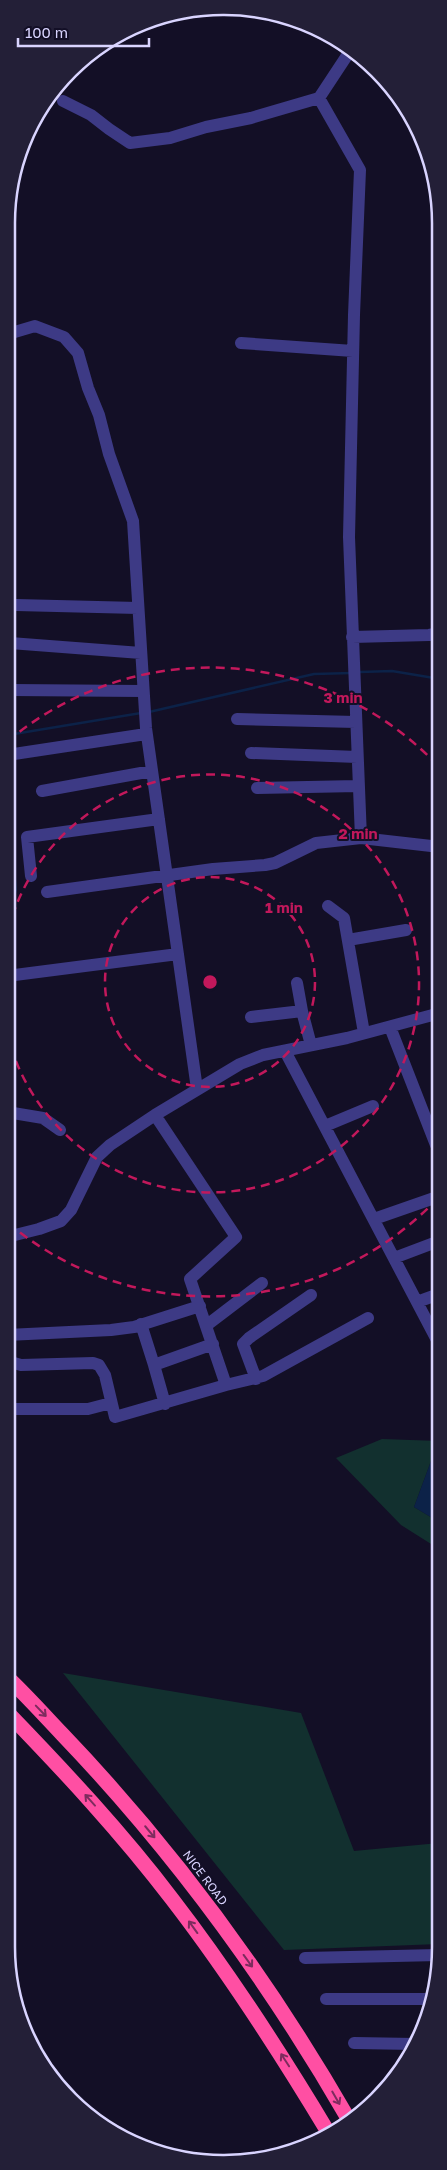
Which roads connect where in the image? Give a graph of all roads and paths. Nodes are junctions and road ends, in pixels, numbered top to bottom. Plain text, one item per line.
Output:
1 (346, 55) edge
2 (319, 98) junction
3 (63, 101) dead end
4 (15, 332) edge
5 (242, 343) dead end
6 (353, 350) junction
7 (16, 605) dead end
8 (138, 608) junction
9 (432, 634) edge
10 (352, 637) junction
11 (15, 643) edge
12 (141, 653) junction
13 (15, 690) edge
14 (143, 691) junction
15 (238, 719) dead end
16 (356, 722) junction
17 (146, 734) junction
18 (252, 753) dead end
19 (15, 754) edge
20 (357, 757) junction
21 (152, 771) junction
22 (358, 786) junction
23 (257, 788) dead end
24 (42, 791) dead end
25 (159, 819) junction
26 (361, 838) junction
27 (432, 846) edge
28 (31, 876) dead end
29 (167, 876) junction
30 (47, 892) dead end
31 (328, 906) dead end
32 (406, 930) dead end
33 (348, 940) junction
34 (178, 954) junction
35 (15, 975) edge
36 (297, 983) dead end
37 (302, 1011) junction
38 (432, 1015) edge
39 (251, 1017) dead end
40 (390, 1027) junction
41 (364, 1033) junction
42 (311, 1045) junction
43 (285, 1051) junction
44 (197, 1089) junction
45 (373, 1106) dead end
46 (15, 1113) edge
47 (155, 1115) junction
48 (325, 1126) junction
49 (60, 1130) dead end
50 (432, 1135) edge
51 (432, 1199) edge
52 (374, 1220) junction
53 (15, 1235) edge
54 (432, 1244) edge
55 (394, 1258) junction
56 (262, 1283) dead end
57 (311, 1294) dead end
58 (432, 1297) edge
59 (417, 1302) junction
60 (200, 1306) junction
61 (368, 1318) dead end
62 (141, 1324) junction
63 (207, 1325) junction
64 (432, 1331) edge
65 (15, 1335) edge
66 (214, 1344) junction
67 (15, 1363) edge
68 (154, 1365) junction
69 (256, 1379) junction
70 (226, 1385) junction
71 (112, 1403) junction
72 (166, 1404) junction
73 (15, 1409) edge
74 (15, 1686) edge
75 (15, 1721) edge
76 (432, 1954) edge
77 (305, 1958) dead end
78 (326, 1999) dead end
79 (425, 1999) edge
80 (354, 2043) dead end
81 (408, 2044) edge
82 (346, 2115) edge
83 (326, 2128) edge

1 - 2 street
2 - 3 street
2 - 6 street
4 - 8 street
5 - 6 street
6 - 10 street
7 - 8 street
8 - 12 street
9 - 10 street
10 - 16 street
11 - 12 street
12 - 14 street
13 - 14 street
14 - 17 street
15 - 16 street
16 - 20 street
17 - 19 street
17 - 21 street
18 - 20 street
20 - 22 street
21 - 24 street
21 - 25 street
22 - 23 street
22 - 26 street
25 - 28 street
25 - 29 street
26 - 27 street
26 - 29 street
29 - 30 street
29 - 34 street
31 - 33 street
32 - 33 street
33 - 41 street
34 - 35 street
34 - 44 street
36 - 37 street
37 - 39 street
37 - 42 street
38 - 40 street
40 - 41 street
40 - 50 street
41 - 42 street
42 - 43 street
43 - 44 street
43 - 48 street
44 - 47 street
45 - 48 street
46 - 49 street
47 - 53 street
47 - 60 street
48 - 52 street
51 - 52 street
52 - 55 street
54 - 55 street
55 - 59 street
56 - 63 street
57 - 69 street
58 - 59 street
59 - 64 street
60 - 62 street
60 - 63 street
61 - 69 street
62 - 65 street
62 - 68 street
63 - 66 street
66 - 68 street
66 - 70 street
67 - 71 street
68 - 72 street
69 - 70 street
70 - 72 street
71 - 72 street
71 - 73 street
74 -> 82 highway, NICE ROAD
83 -> 75 highway
76 - 77 street
78 - 79 street
80 - 81 street

